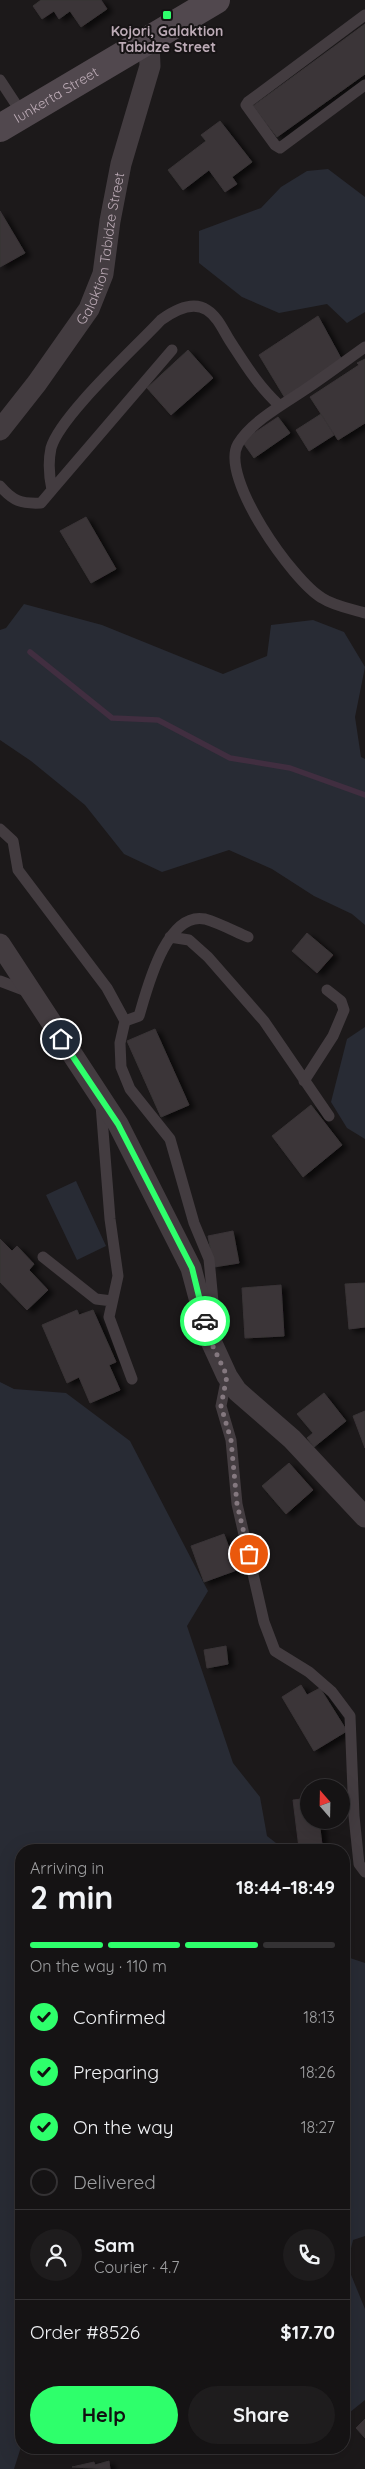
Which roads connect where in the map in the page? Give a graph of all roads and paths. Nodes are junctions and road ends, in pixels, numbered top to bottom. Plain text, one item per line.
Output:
1 (216, 0) edge
2 (365, 16) edge
3 (148, 41) junction
4 (0, 80) edge
5 (365, 85) edge
6 (23, 115) junction
7 (0, 128) edge
8 (365, 347) edge
9 (172, 350) dead end
10 (278, 405) junction
11 (0, 430) edge
12 (0, 486) edge
13 (52, 490) junction
14 (365, 613) edge
15 (0, 829) edge
16 (170, 937) junction
17 (248, 937) dead end
18 (0, 944) edge
19 (0, 981) edge
20 (327, 990) dead end
21 (31, 993) junction
22 (124, 1021) junction
23 (304, 1081) junction
24 (101, 1101) junction
25 (329, 1116) dead end
26 (43, 1257) dead end
27 (112, 1301) junction
28 (210, 1340) junction
29 (227, 1376) junction
30 (132, 1379) dead end
31 (365, 1517) edge
32 (365, 1872) edge

1 - 3 main road, Iunkerta Street
2 - 5 lane
3 - 6 main road, Iunkerta Street
3 - 11 street, Galaktion Tabidze Street
4 - 6 lane
6 - 7 main road, Iunkerta Street
8 - 10 lane
9 - 13 lane
10 - 13 lane
10 - 14 lane
12 - 13 lane
15 - 22 lane
16 - 17 lane
16 - 22 lane
16 - 23 lane
18 - 21 street
19 - 21 lane
20 - 23 lane
21 - 24 street
22 - 28 lane
23 - 25 lane
24 - 27 lane
24 - 28 street
26 - 27 lane
27 - 30 lane
28 - 29 street
29 - 31 street
29 - 32 lane

